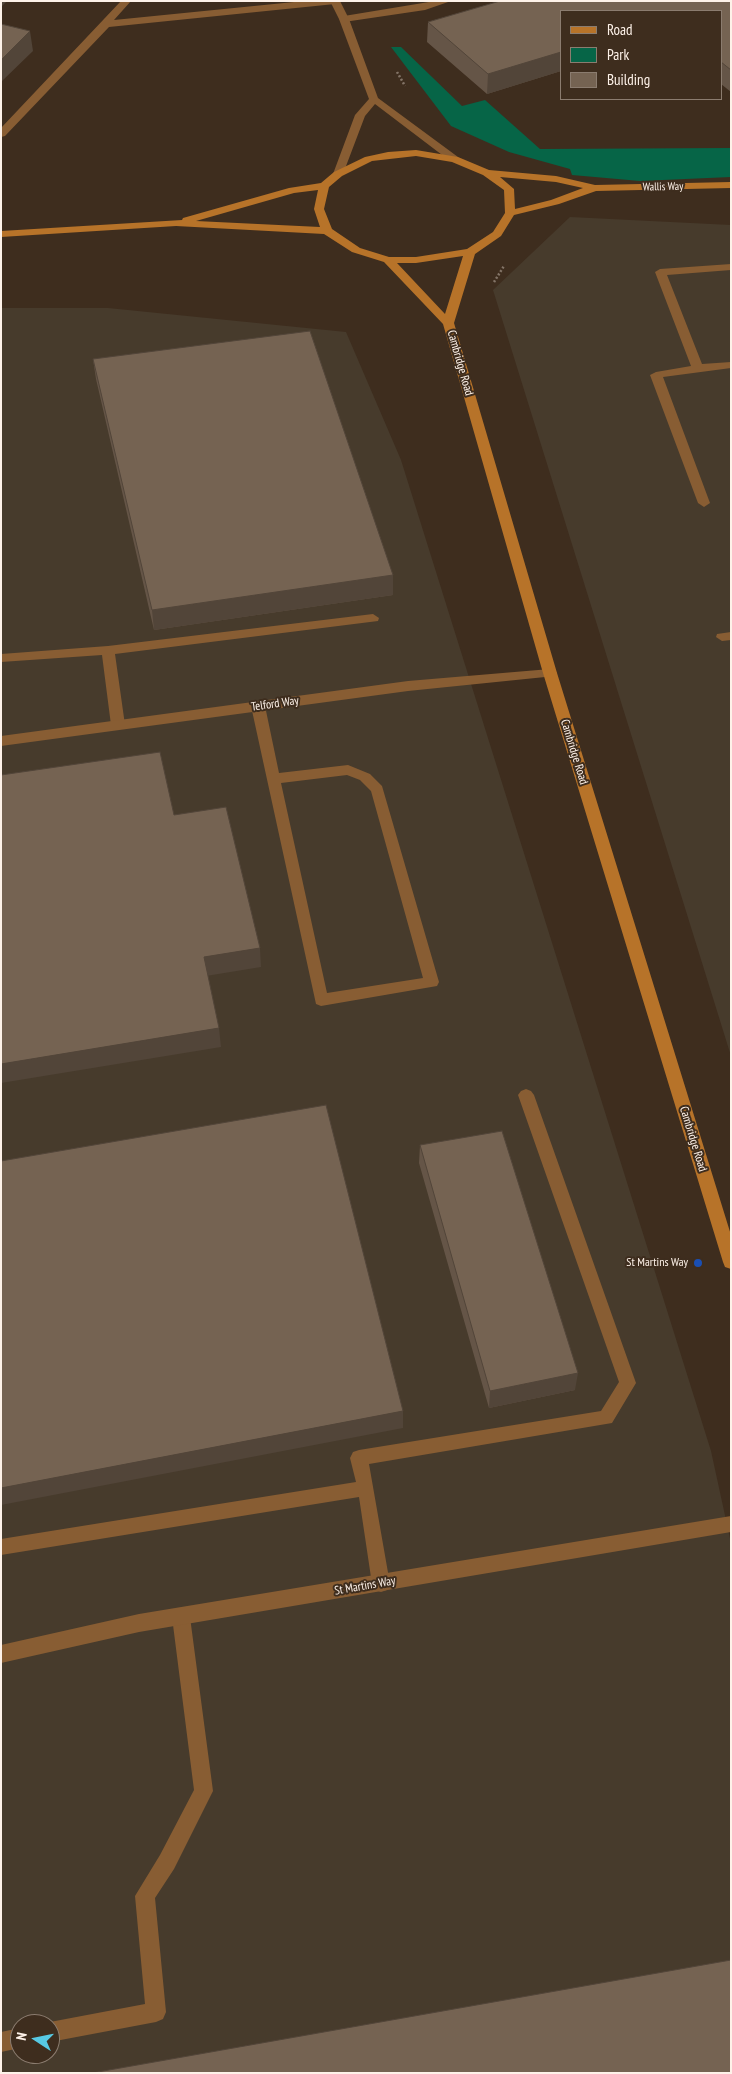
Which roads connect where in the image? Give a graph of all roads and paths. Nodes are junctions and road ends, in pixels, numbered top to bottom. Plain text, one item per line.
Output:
1 (126, 1) edge
2 (335, 1) edge
3 (446, 1) edge
4 (344, 19) junction
5 (106, 24) junction
6 (392, 64) dead end
7 (408, 90) dead end
8 (374, 99) junction
9 (1, 134) edge
10 (454, 159) junction
11 (487, 173) junction
12 (338, 174) junction
13 (731, 185) edge
14 (324, 186) junction
15 (595, 188) junction
16 (510, 212) junction
17 (176, 223) junction
18 (328, 231) junction
19 (1, 234) edge
20 (470, 252) junction
21 (388, 260) junction
22 (731, 267) edge
23 (448, 323) junction
24 (731, 365) edge
25 (698, 368) junction
26 (704, 503) dead end
27 (372, 618) dead end
28 (108, 650) junction
29 (1, 658) edge
30 (550, 673) junction
31 (258, 706) junction
32 (118, 725) junction
33 (1, 740) edge
34 (274, 779) junction
35 (526, 1095) dead end
36 (731, 1262) edge
37 (366, 1488) junction
38 (731, 1524) edge
39 (1, 1547) edge
40 (381, 1584) junction
41 (181, 1618) junction
42 (1, 1654) edge
43 (60, 2030) edge

1 - 5 street
2 - 4 street
2 - 5 street
3 - 4 street
4 - 8 street
5 - 9 street
6 - 7 path
8 - 10 street
8 - 12 street
10 - 11 street
10 - 12 street
11 - 15 street, Wallis Way
11 - 16 street
12 - 14 street
13 - 15 street, Wallis Way
14 - 17 street
14 - 18 street
15 - 16 street, Wallis Way
16 - 20 street
17 - 18 street
17 - 19 street
18 - 21 street
20 - 21 street
20 - 23 street
21 - 23 street, Cambridge Road
22 - 25 street
23 - 30 street, Cambridge Road
24 - 25 street
25 - 26 street
27 - 28 street
28 - 29 street
28 - 32 street
30 - 31 street, Telford Way
30 - 36 street, Cambridge Road
31 - 32 street, Telford Way
31 - 34 street
32 - 33 street, Telford Way
34 - 34 street
35 - 37 street
37 - 39 street
37 - 40 street
38 - 40 street, St Martins Way
40 - 41 street, St Martins Way
41 - 42 street, St Martins Way
41 - 43 street

